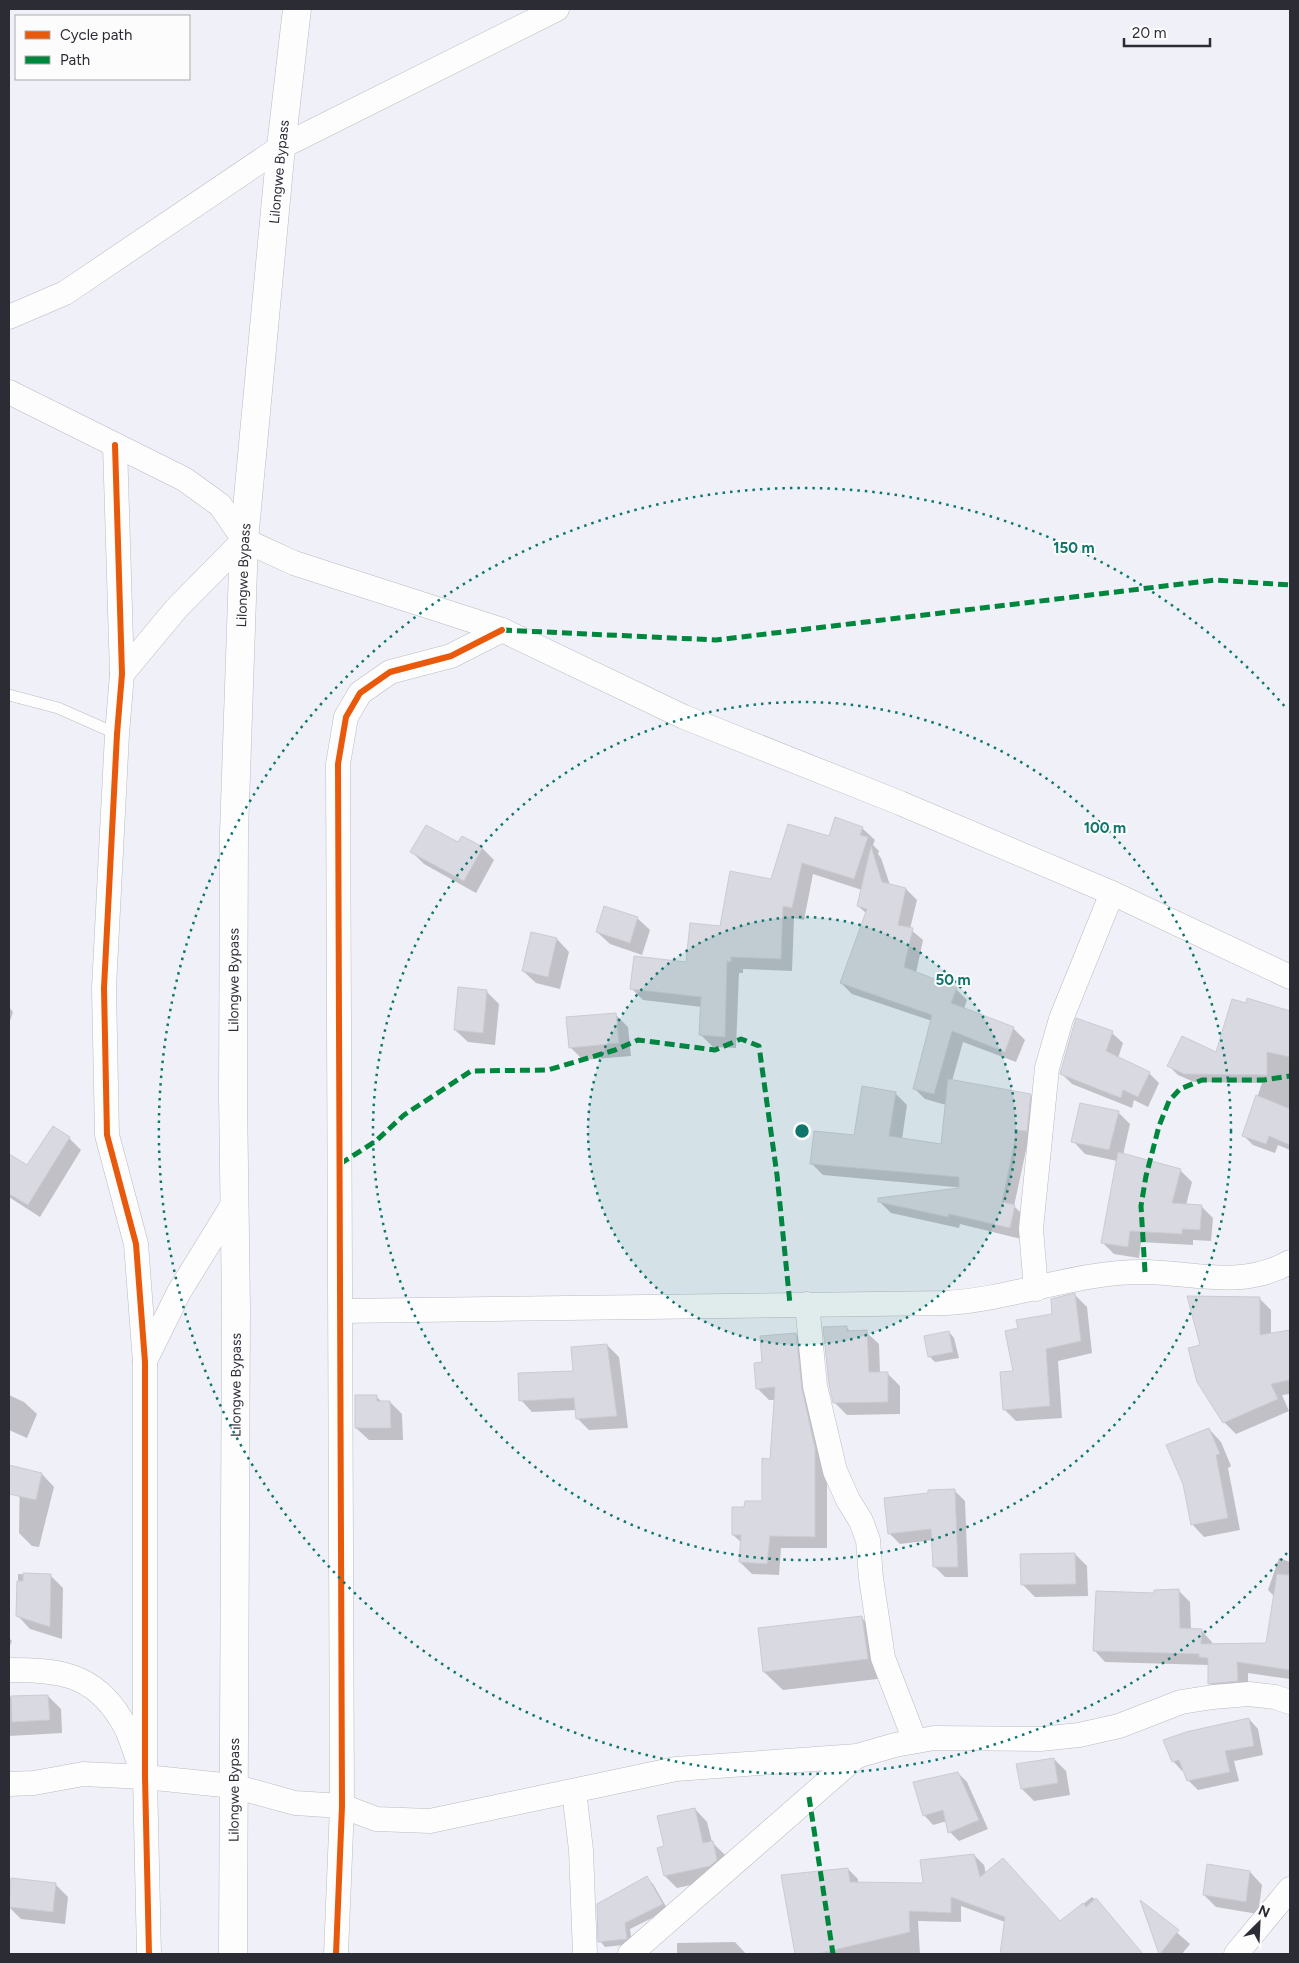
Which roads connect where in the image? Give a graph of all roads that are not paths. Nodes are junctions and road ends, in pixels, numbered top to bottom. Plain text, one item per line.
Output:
1 (297, 9) edge
2 (557, 9) edge
3 (281, 147) junction
4 (9, 317) edge
5 (9, 392) edge
6 (114, 445) junction
7 (244, 540) junction
8 (502, 630) junction
9 (122, 674) junction
10 (9, 695) edge
11 (117, 734) junction
12 (1112, 893) junction
13 (1290, 977) edge
14 (235, 1201) junction
15 (1290, 1262) edge
16 (1036, 1289) junction
17 (807, 1304) junction
18 (341, 1311) junction
19 (144, 1362) junction
20 (9, 1670) edge
21 (1290, 1702) edge
22 (915, 1741) junction
23 (857, 1756) junction
24 (145, 1777) junction
25 (9, 1784) edge
26 (233, 1786) junction
27 (574, 1791) junction
28 (342, 1806) junction
29 (1290, 1889) edge
30 (149, 1954) edge
31 (233, 1954) edge
32 (336, 1954) edge
33 (585, 1954) edge
34 (630, 1954) edge
35 (1236, 1954) edge

1 - 3 main road, Lilongwe Bypass
2 - 3 street
3 - 4 street
3 - 7 main road, Lilongwe Bypass
5 - 6 street
6 - 7 street
6 - 9 street
7 - 8 street
7 - 9 street
7 - 14 main road, Lilongwe Bypass
8 - 12 street
8 - 18 street
9 - 11 street
10 - 11 lane
11 - 19 street
12 - 13 street
12 - 16 street
14 - 19 street
14 - 26 main road, Lilongwe Bypass
15 - 16 street
16 - 17 street
17 - 18 street
17 - 22 street
18 - 28 street
19 - 24 street
20 - 24 street
21 - 22 street
22 - 23 street
23 - 27 street
23 - 34 street
24 - 25 street
24 - 26 street
24 - 30 street
26 - 28 street
26 - 31 main road, Lilongwe Bypass
27 - 28 street
27 - 33 street
28 - 32 street
29 - 35 street

